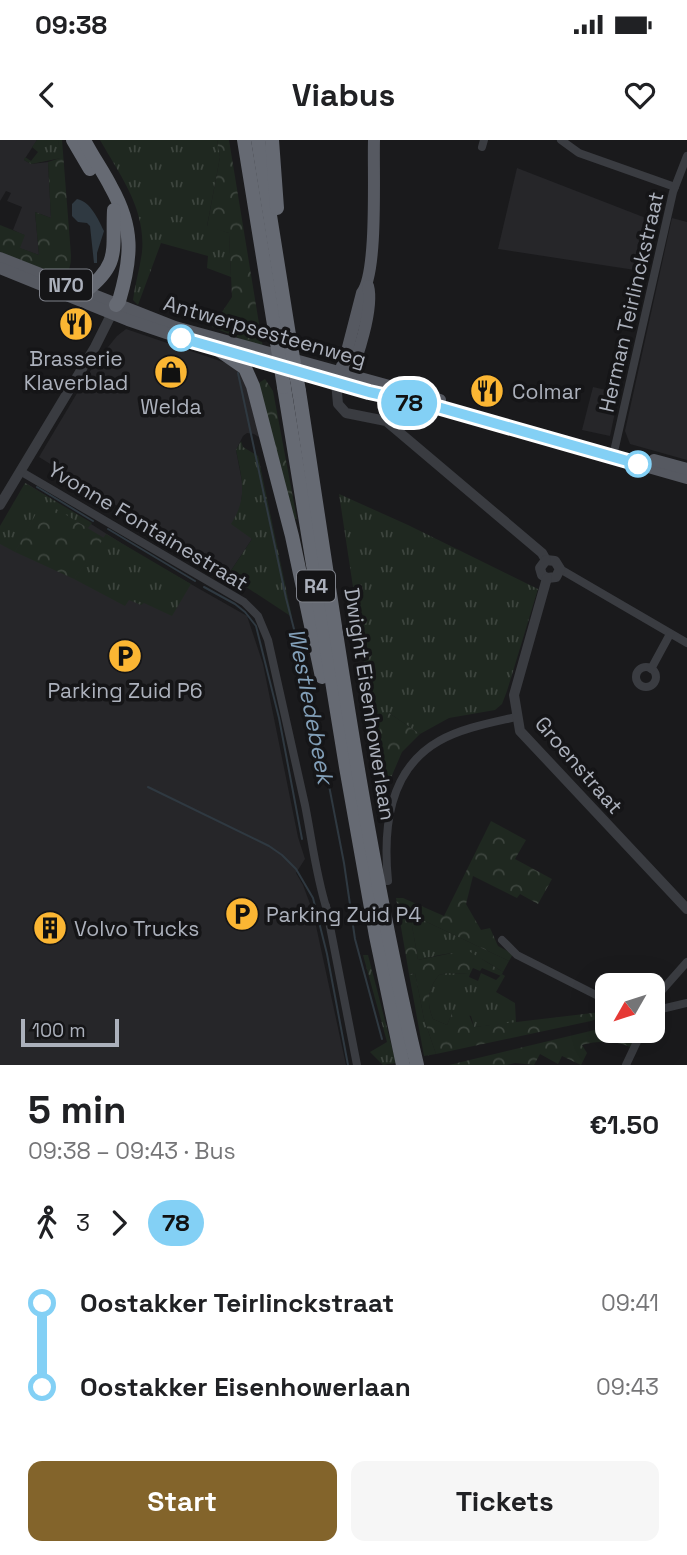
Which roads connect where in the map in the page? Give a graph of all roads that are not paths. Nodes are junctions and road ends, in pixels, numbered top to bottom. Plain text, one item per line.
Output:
1 (73, 140) edge
2 (84, 140) edge
3 (236, 140) edge
4 (244, 140) edge
5 (258, 140) edge
6 (272, 140) edge
7 (374, 140) edge
8 (561, 140) edge
9 (687, 156) edge
10 (249, 174) junction
11 (675, 187) junction
12 (114, 211) junction
13 (0, 258) edge
14 (278, 265) junction
15 (0, 268) edge
16 (84, 292) junction
17 (114, 309) junction
18 (283, 339) junction
19 (219, 350) junction
20 (343, 379) junction
21 (292, 389) junction
22 (614, 453) junction
23 (687, 469) edge
24 (20, 471) junction
25 (687, 478) edge
26 (0, 505) edge
27 (545, 560) junction
28 (560, 569) junction
29 (547, 578) junction
30 (670, 634) junction
31 (687, 642) edge
32 (651, 669) dead end
33 (516, 717) junction
34 (345, 767) junction
35 (388, 881) dead end
36 (687, 909) edge
37 (502, 940) dead end
38 (687, 962) edge
39 (665, 987) edge
40 (595, 994) edge
41 (687, 1003) edge
42 (665, 1008) edge
43 (636, 1043) edge
44 (357, 1065) edge
45 (403, 1065) edge
46 (417, 1065) edge
47 (626, 1065) edge

1 - 12 highway
2 - 17 highway
3 - 10 highway
4 - 10 highway, Dwight Eisenhowerlaan / R4
5 - 14 highway, Dwight Eisenhowerlaan / R4
6 - 14 highway
7 - 20 main road
8 - 11 street
9 - 11 street, Herman Teirlinckstraat
10 - 18 highway, Dwight Eisenhowerlaan / R4
11 - 22 street, Herman Teirlinckstraat
12 - 16 highway
12 - 17 highway
13 - 16 main road, Antwerpsesteenweg / N70
14 - 18 highway, Dwight Eisenhowerlaan / R4
15 - 17 main road, Antwerpsesteenweg / N70
16 - 17 main road, Antwerpsesteenweg / N70
17 - 19 main road, Antwerpsesteenweg / N70
17 - 20 main road, Antwerpsesteenweg / N70
17 - 24 street
18 - 21 highway, Dwight Eisenhowerlaan / R4, bridge
19 - 20 main road, Antwerpsesteenweg / N70
19 - 34 highway
20 - 22 main road, Antwerpsesteenweg / N70
20 - 27 street
21 - 34 highway, Dwight Eisenhowerlaan / R4
21 - 46 highway, Dwight Eisenhowerlaan / R4
22 - 23 main road, Antwerpsesteenweg / N70
22 - 25 main road, Antwerpsesteenweg / N70
24 - 26 street
24 - 44 street, Yvonne Fontainestraat
27 - 28 street
27 - 29 street
28 - 29 street
28 - 30 street
29 - 33 street, Groenstraat
30 - 31 street
30 - 32 street
33 - 35 street
33 - 36 street, Groenstraat
34 - 45 highway, Dwight Eisenhowerlaan / R4
37 - 40 street
38 - 39 street
41 - 42 street
43 - 47 street

